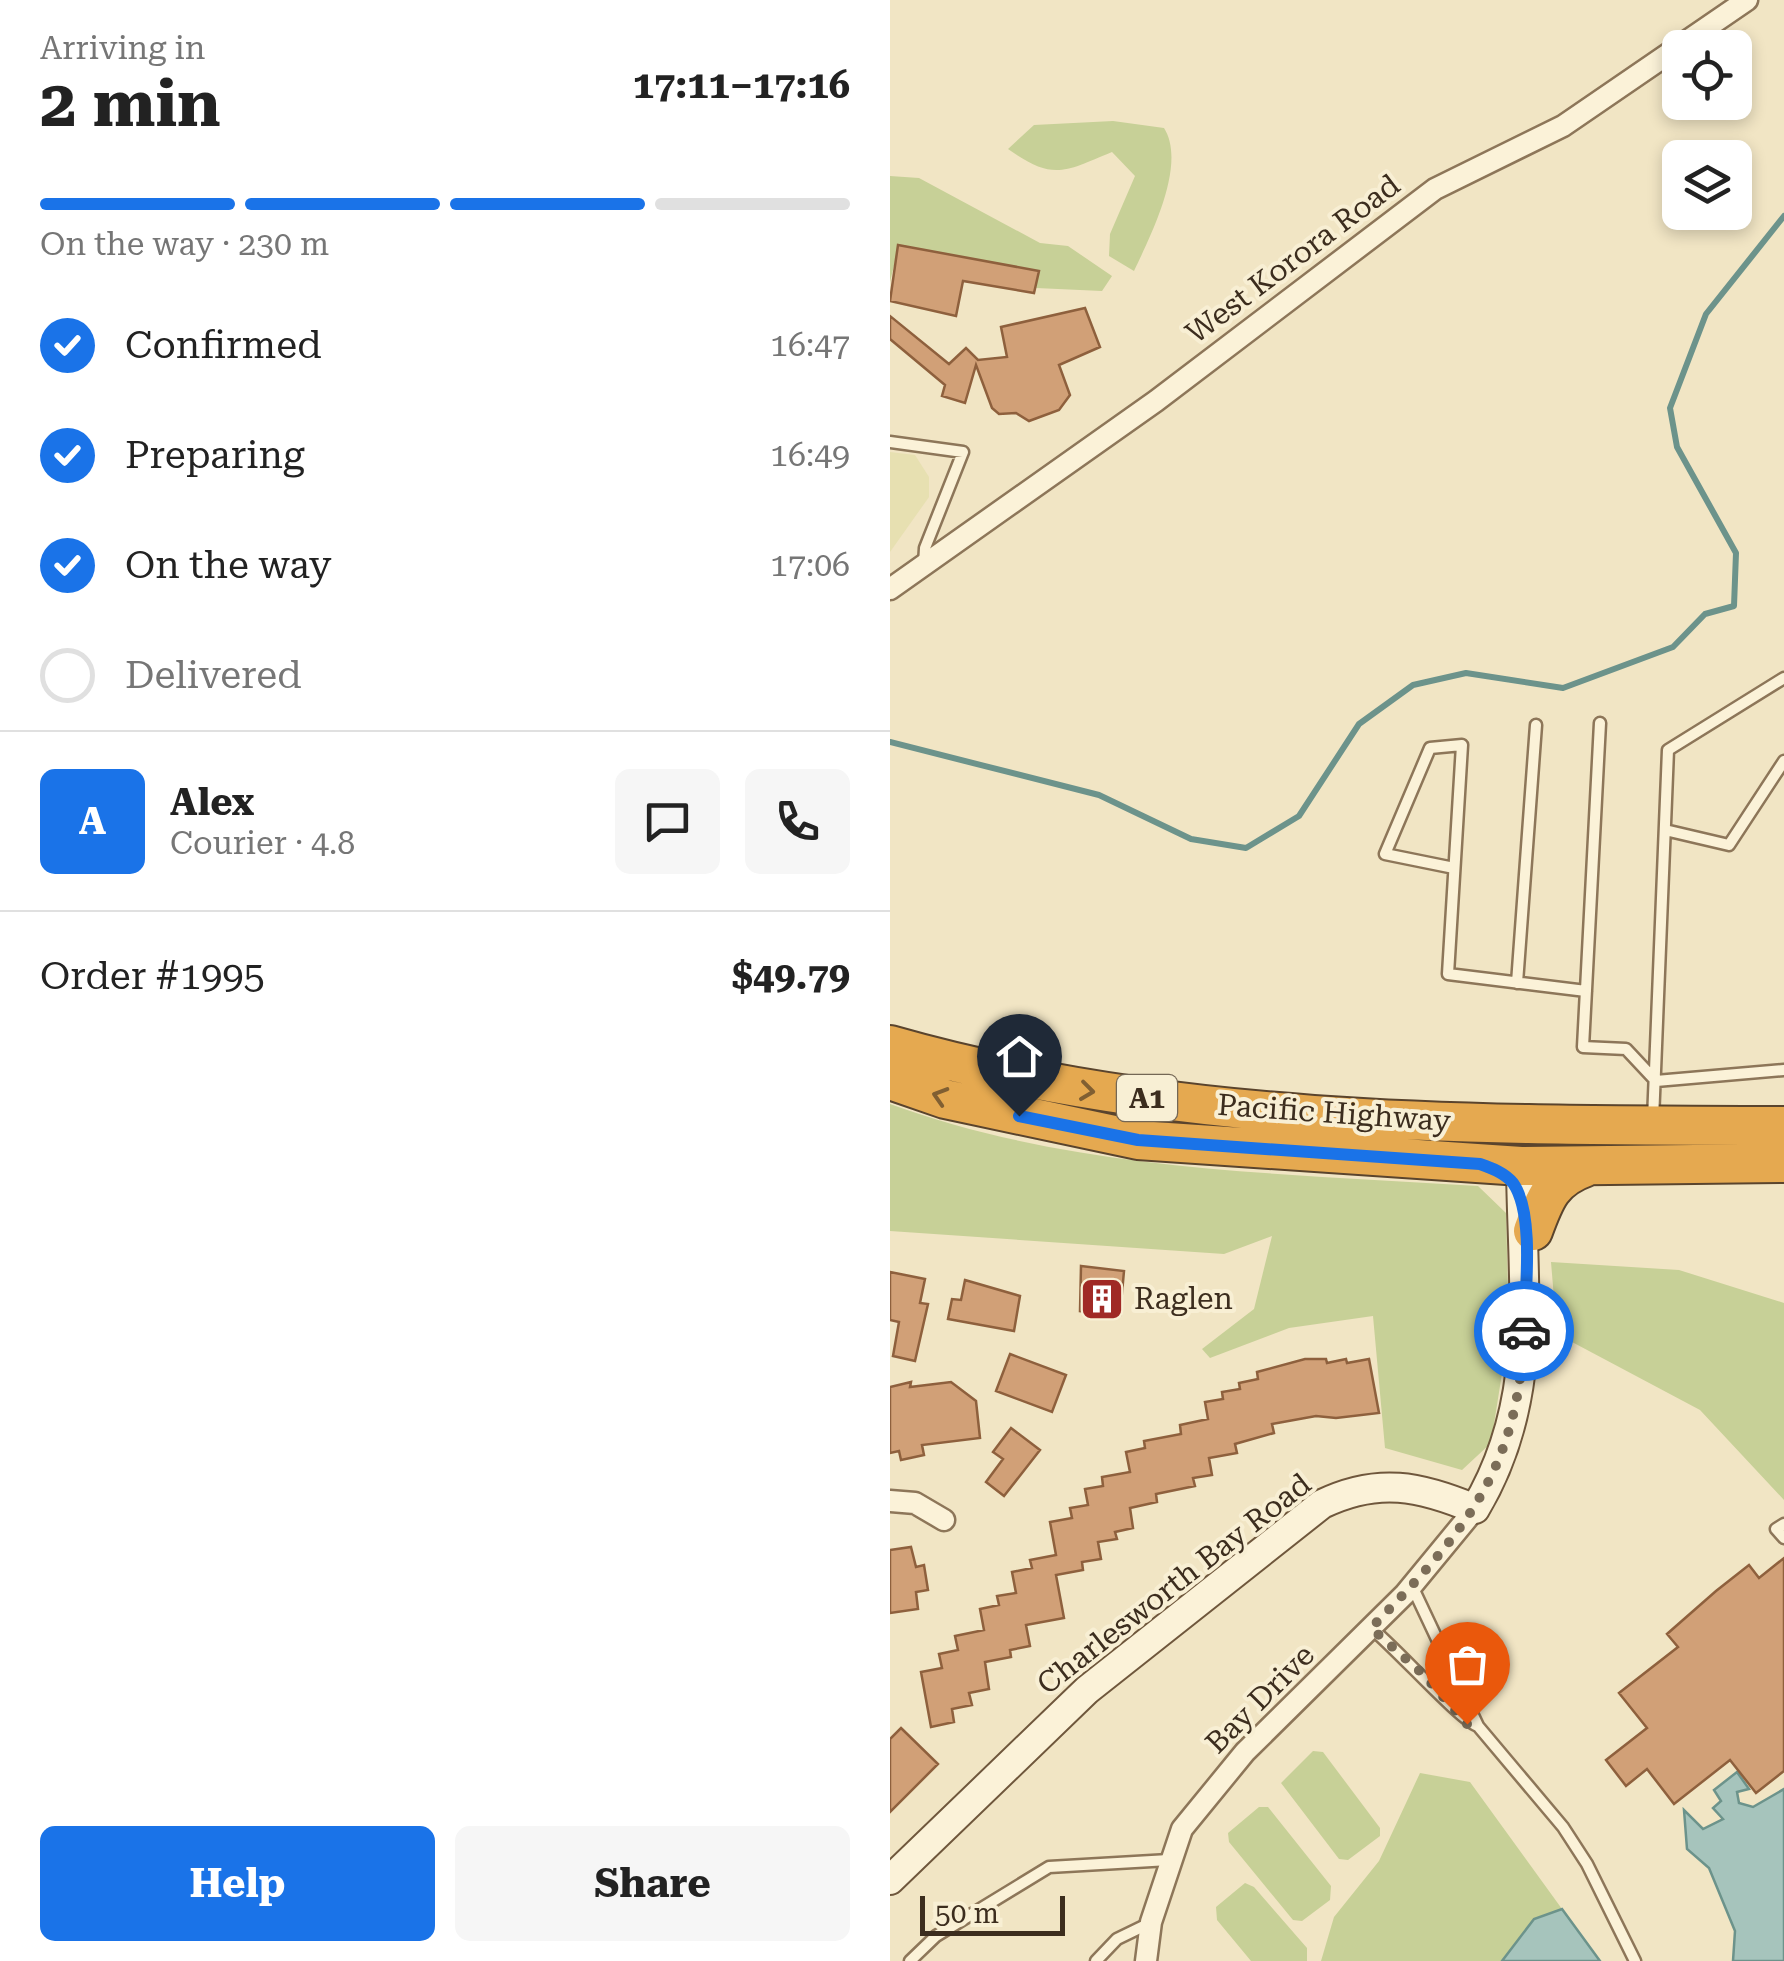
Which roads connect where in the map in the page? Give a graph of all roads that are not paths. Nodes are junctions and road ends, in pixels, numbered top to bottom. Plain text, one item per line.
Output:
1 (1747, 0) edge
2 (890, 442) edge
3 (924, 565) junction
4 (890, 589) edge
5 (1784, 678) edge
6 (1600, 723) dead end
7 (1536, 725) dead end
8 (1784, 761) edge
9 (1666, 830) junction
10 (1454, 868) junction
11 (1517, 983) junction
12 (1586, 991) junction
13 (890, 1045) edge
14 (1784, 1070) edge
15 (890, 1080) edge
16 (1656, 1081) junction
17 (1408, 1119) junction
18 (1653, 1126) junction
19 (1770, 1126) edge
20 (1784, 1163) edge
21 (1588, 1167) junction
22 (1529, 1197) junction
23 (890, 1501) edge
24 (1475, 1510) junction
25 (944, 1520) dead end
26 (1784, 1524) edge
27 (1784, 1538) edge
28 (1412, 1585) junction
29 (1371, 1628) junction
30 (1478, 1726) junction
31 (1169, 1860) junction
32 (890, 1880) edge
33 (1151, 1922) junction
34 (910, 1961) edge
35 (1096, 1961) edge
36 (1146, 1961) edge
37 (1635, 1961) edge

1 - 3 street, West Korora Road
2 - 3 lane
3 - 4 street, West Korora Road
5 - 9 lane
6 - 12 lane
7 - 11 lane
8 - 9 lane
9 - 16 lane
10 - 10 lane
10 - 11 lane
11 - 12 lane
12 - 16 lane
13 -> 17 highway, Pacific Highway / A1
14 - 16 lane
22 -> 15 highway, Pacific Highway / A1
16 - 18 lane
17 - 18 highway, Pacific Highway / A1
17 - 22 highway
18 - 19 highway, Pacific Highway / A1
19 - 22 highway
20 - 21 highway, Pacific Highway / A1
21 - 22 highway, Pacific Highway / A1
21 - 22 highway
22 - 24 street
23 - 25 street
24 - 28 street, Bay Drive
24 - 32 street, Charlesworth Bay Road
26 - 27 lane
28 - 29 street, Bay Drive
28 - 30 lane
29 - 30 lane
29 - 31 street, Bay Drive
30 - 37 lane
31 - 33 street, Bay Drive
31 - 34 lane
33 - 35 lane
33 - 36 street, Bay Drive

